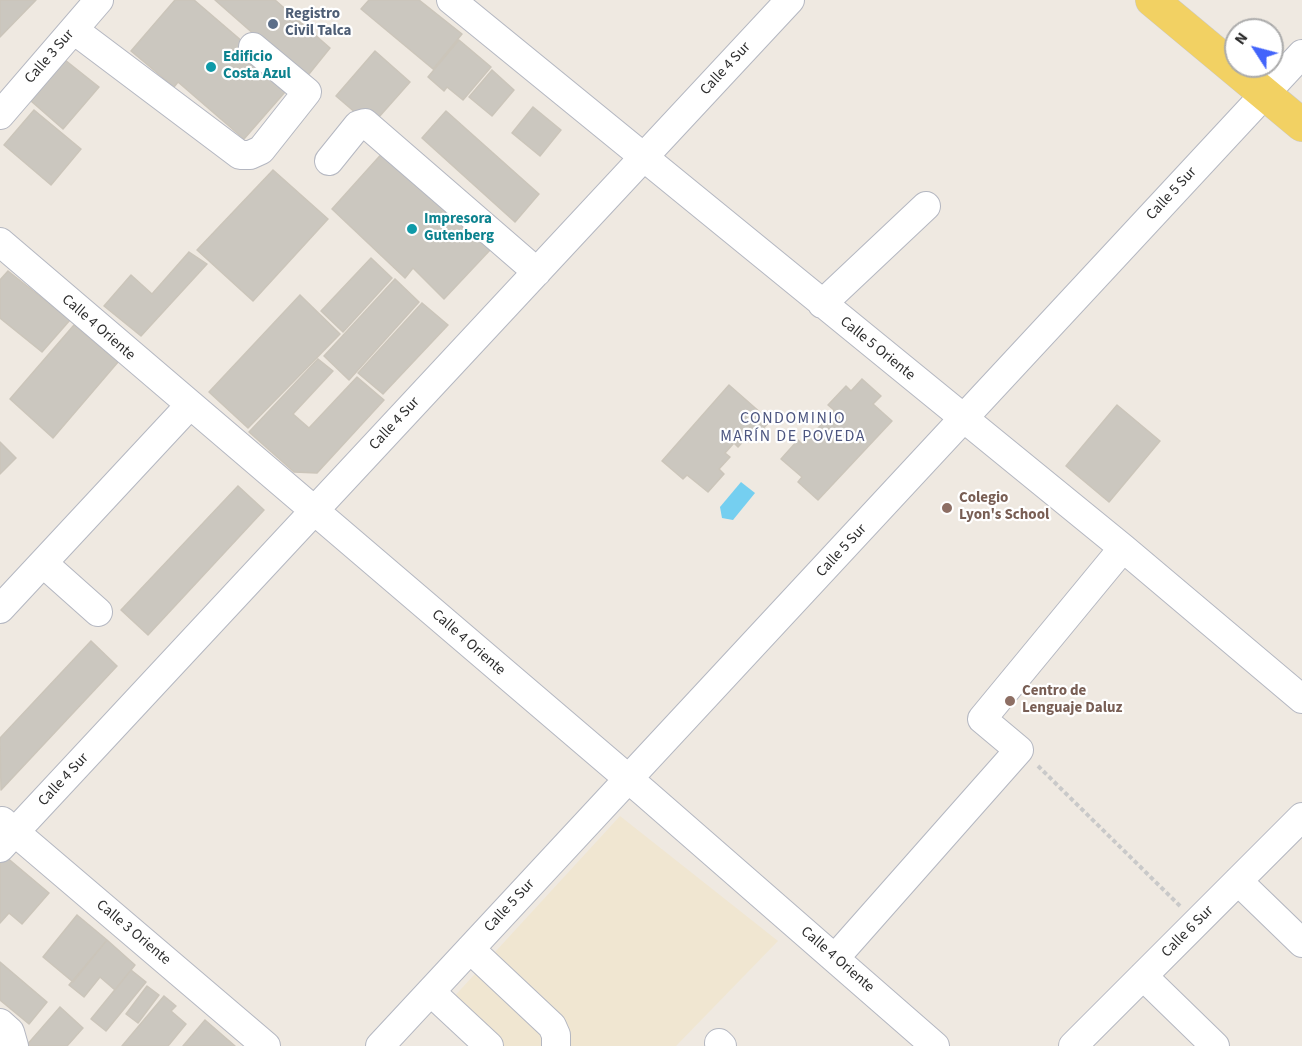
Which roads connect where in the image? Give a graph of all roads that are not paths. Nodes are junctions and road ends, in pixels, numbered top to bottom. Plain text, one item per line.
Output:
1 (99, 0) edge
2 (451, 0) edge
3 (790, 0) edge
4 (1152, 0) edge
5 (74, 30) junction
6 (253, 47) dead end
7 (1302, 54) edge
8 (1264, 94) junction
9 (0, 115) edge
10 (1302, 125) edge
11 (644, 158) junction
12 (328, 161) dead end
13 (926, 206) dead end
14 (0, 242) edge
15 (537, 272) junction
16 (822, 304) junction
17 (189, 406) junction
18 (964, 420) junction
19 (314, 511) junction
20 (1124, 548) junction
21 (43, 563) junction
22 (0, 609) edge
23 (98, 612) dead end
24 (1302, 699) edge
25 (628, 779) junction
26 (1302, 817) edge
27 (5, 834) edge
28 (1238, 881) junction
29 (1302, 943) edge
30 (470, 949) junction
31 (835, 958) junction
32 (1143, 976) junction
33 (431, 992) junction
34 (0, 1023) edge
35 (14, 1046) edge
36 (266, 1046) edge
37 (380, 1046) edge
38 (489, 1046) edge
39 (556, 1046) edge
40 (935, 1046) edge
41 (1073, 1046) edge
42 (1215, 1046) edge

1 - 5 street, Calle 3 Sur
2 - 11 street, Calle 5 Oriente
3 - 11 street, Calle 4 Sur
4 - 8 main road
5 - 6 street
5 - 9 street, Calle 3 Sur
7 - 8 street, Calle 5 Sur
8 - 10 main road
8 - 18 street, Calle 5 Sur
11 - 15 street, Calle 4 Sur
11 - 16 street, Calle 5 Oriente
12 - 15 street
13 - 16 street
14 - 17 street, Calle 4 Oriente
15 - 19 street, Calle 4 Sur
16 - 18 street, Calle 5 Oriente
17 - 19 street, Calle 4 Oriente
17 - 21 street
18 - 20 street, Calle 5 Oriente
18 - 25 street, Calle 5 Sur
19 - 25 street, Calle 4 Oriente
19 - 27 street, Calle 4 Sur
20 - 24 street, Calle 5 Oriente
20 - 31 street
21 - 22 street
21 - 23 street
25 - 30 street, Calle 5 Sur
25 - 31 street, Calle 4 Oriente
26 - 28 street, Calle 6 Sur
27 - 36 street, Calle 3 Oriente
28 - 29 street
28 - 32 street, Calle 6 Sur
30 - 33 street, Calle 5 Sur
30 - 39 street
31 - 40 street, Calle 4 Oriente
32 - 41 street, Calle 6 Sur
32 - 42 street
33 - 37 street, Calle 5 Sur
33 - 38 street
34 - 35 street

